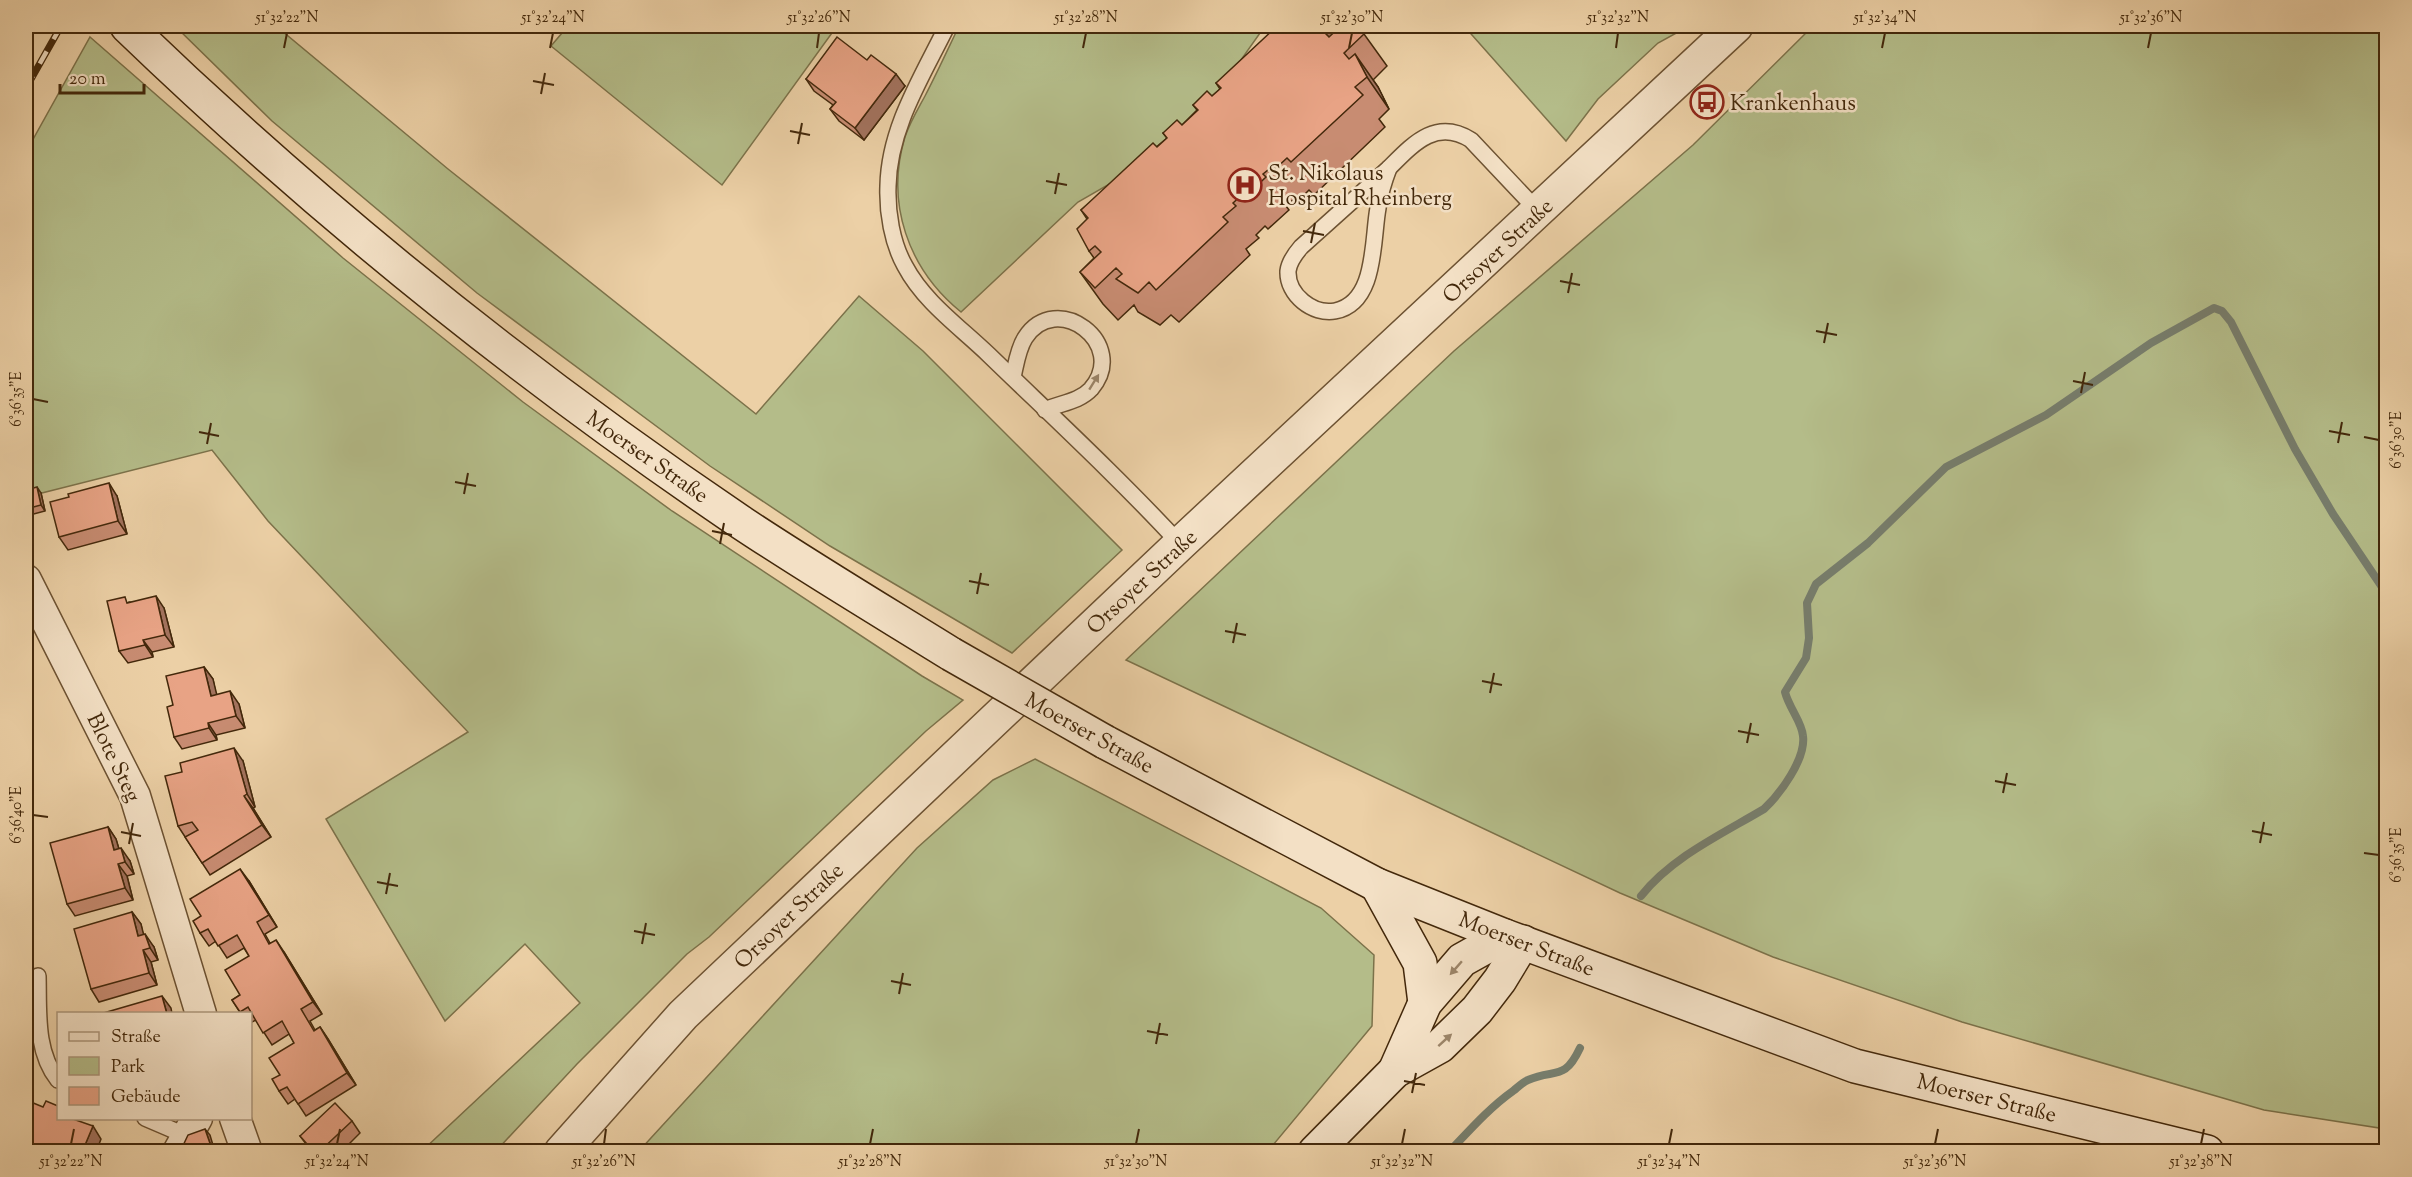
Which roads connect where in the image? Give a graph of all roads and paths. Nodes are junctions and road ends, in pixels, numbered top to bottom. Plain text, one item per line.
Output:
1 (947, 26) edge
2 (1736, 26) edge
3 (138, 36) edge
4 (1389, 168) junction
5 (1538, 211) junction
6 (1013, 377) junction
7 (1045, 410) junction
8 (1180, 544) junction
9 (26, 579) edge
10 (1377, 885) junction
11 (1514, 939) junction
12 (38, 976) dead end
13 (1425, 1003) junction
14 (200, 1012) edge
15 (1395, 1071) junction
16 (57, 1079) edge
17 (148, 1120) edge
18 (235, 1120) edge
19 (187, 1135) edge
20 (247, 1152) edge
21 (561, 1152) edge
22 (1315, 1152) edge
23 (2207, 1152) edge

1 - 6 lane
2 - 5 main road, Orsoyer Straße
3 - 10 main road, Moerser Straße, bridge
4 - 4 lane
4 - 5 lane
5 - 8 main road, Orsoyer Straße
6 - 7 lane
7 -> 6 lane
7 - 8 lane
8 - 21 main road, Orsoyer Straße
9 - 14 street, Blote Steg
10 - 11 main road, Moerser Straße
10 - 13 main road
11 -> 13 main road
15 -> 11 main road
11 - 23 main road, Moerser Straße
12 - 16 lane
13 - 15 main road
15 - 22 main road
17 - 19 lane
18 - 20 street

